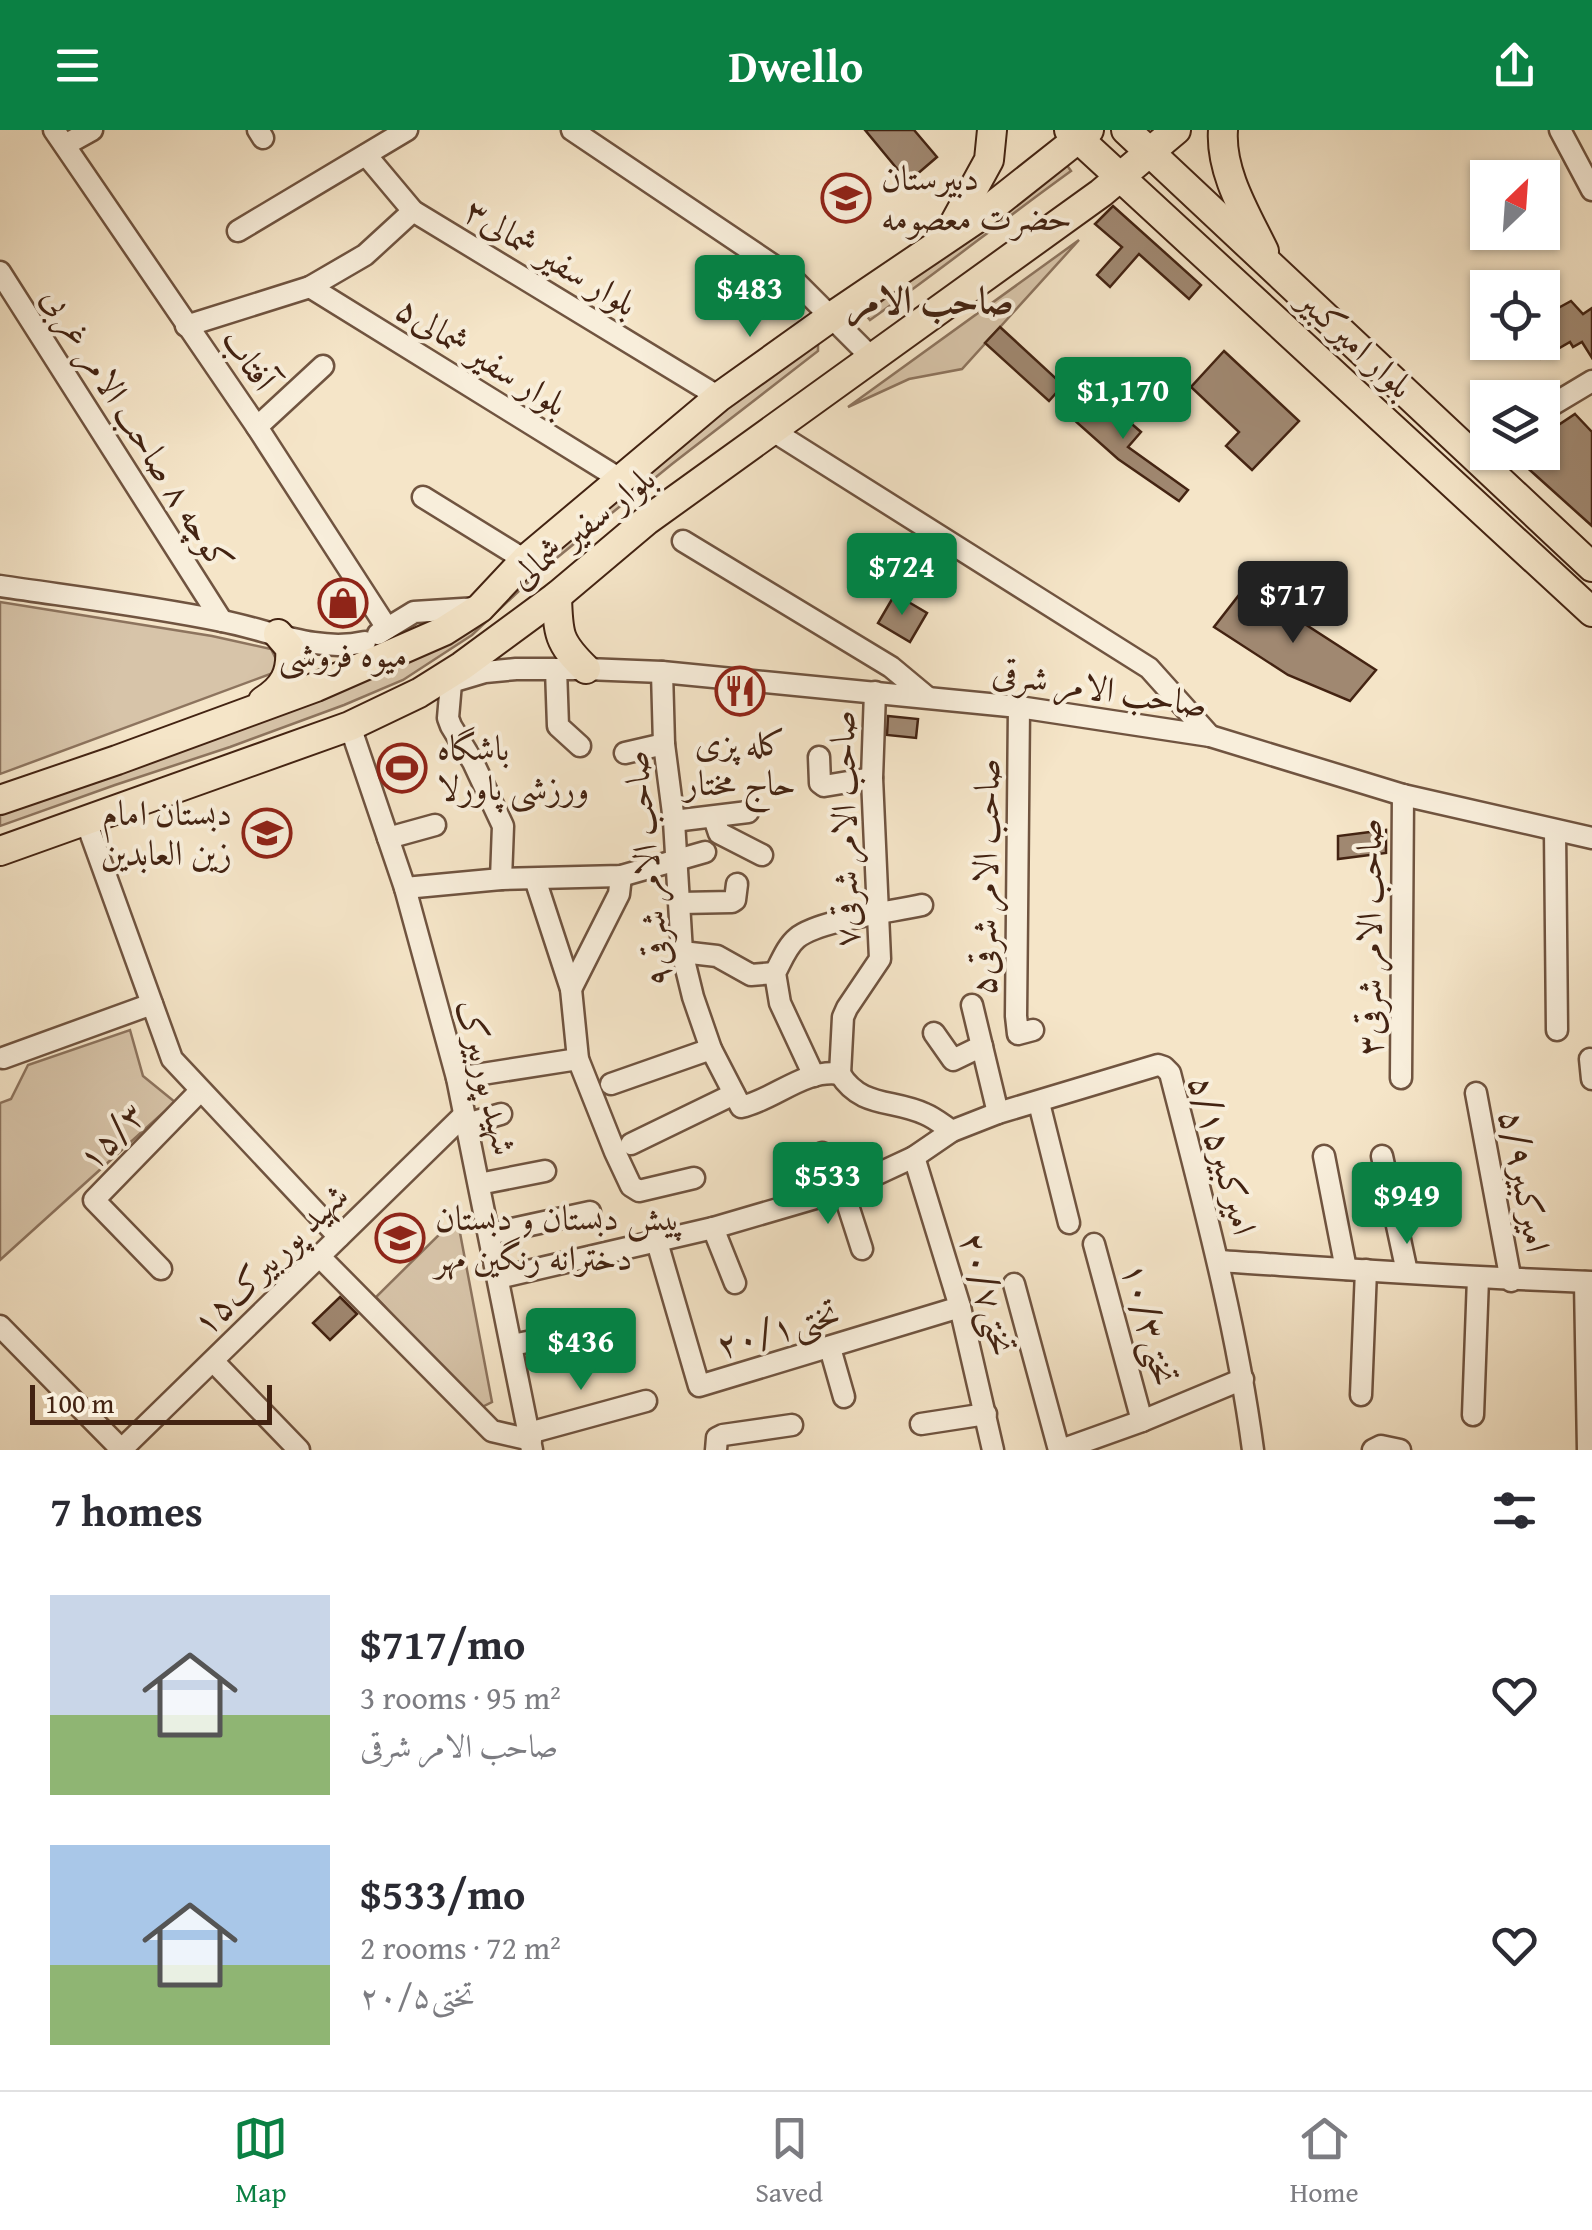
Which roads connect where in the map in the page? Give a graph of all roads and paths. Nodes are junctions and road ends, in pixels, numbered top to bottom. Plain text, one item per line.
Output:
1 (92, 130) edge
2 (407, 130) edge
3 (572, 130) edge
4 (992, 130) edge
5 (1126, 130) edge
6 (1176, 130) edge
7 (1223, 130) edge
8 (1561, 132) edge
9 (1079, 133) edge
10 (59, 138) edge
11 (1150, 152) junction
12 (366, 155) junction
13 (1121, 177) junction
14 (1592, 190) edge
15 (413, 211) junction
16 (238, 231) dead end
17 (945, 241) junction
18 (1273, 270) junction
19 (0, 272) edge
20 (310, 287) junction
21 (831, 317) junction
22 (186, 326) junction
23 (871, 358) junction
24 (324, 366) dead end
25 (1592, 382) edge
26 (719, 397) junction
27 (1560, 400) edge
28 (257, 427) junction
29 (773, 430) junction
30 (1470, 440) edge
31 (1500, 470) edge
32 (620, 480) junction
33 (423, 497) dead end
34 (683, 542) dead end
35 (525, 560) junction
36 (0, 564) edge
37 (1592, 566) edge
38 (5, 586) edge
39 (557, 596) junction
40 (480, 608) junction
41 (1592, 612) edge
42 (222, 621) junction
43 (387, 628) junction
44 (278, 634) junction
45 (365, 642) junction
46 (556, 669) junction
47 (586, 669) junction
48 (662, 672) junction
49 (451, 682) junction
50 (316, 687) junction
51 (420, 692) junction
52 (875, 692) junction
53 (927, 697) junction
54 (1019, 706) junction
55 (230, 719) junction
56 (350, 726) junction
57 (1210, 736) junction
58 (664, 744) junction
59 (580, 746) dead end
60 (625, 753) dead end
61 (819, 757) dead end
62 (872, 778) junction
63 (1403, 795) junction
64 (0, 800) edge
65 (748, 812) dead end
66 (714, 818) junction
67 (86, 820) junction
68 (674, 821) junction
69 (435, 824) dead end
70 (1555, 831) junction
71 (388, 838) junction
72 (1592, 838) edge
73 (0, 851) edge
74 (706, 852) dead end
75 (762, 855) dead end
76 (676, 860) junction
77 (621, 876) junction
78 (535, 878) junction
79 (501, 879) junction
80 (737, 884) dead end
81 (405, 888) junction
82 (680, 902) junction
83 (922, 905) dead end
84 (877, 915) junction
85 (682, 952) junction
86 (775, 972) junction
87 (570, 989) junction
88 (152, 1004) junction
89 (972, 1005) dead end
90 (1032, 1030) dead end
91 (1556, 1030) dead end
92 (934, 1032) dead end
93 (982, 1046) junction
94 (712, 1050) junction
95 (578, 1059) junction
96 (1, 1061) edge
97 (840, 1074) junction
98 (814, 1076) junction
99 (457, 1078) junction
100 (1401, 1078) dead end
101 (611, 1084) dead end
102 (200, 1091) junction
103 (1476, 1093) dead end
104 (737, 1101) junction
105 (1039, 1102) junction
106 (998, 1113) junction
107 (500, 1114) dead end
108 (465, 1119) junction
109 (952, 1131) junction
110 (631, 1144) dead end
111 (822, 1153) dead end
112 (1324, 1156) dead end
113 (1382, 1156) dead end
114 (914, 1158) junction
115 (545, 1171) dead end
116 (694, 1178) dead end
117 (479, 1184) junction
118 (836, 1192) junction
119 (590, 1212) dead end
120 (1069, 1222) dead end
121 (713, 1228) junction
122 (489, 1234) junction
123 (339, 1238) junction
124 (658, 1242) junction
125 (1094, 1244) dead end
126 (862, 1250) dead end
127 (320, 1257) junction
128 (1219, 1260) junction
129 (161, 1269) dead end
130 (1356, 1270) junction
131 (1407, 1272) junction
132 (498, 1278) junction
133 (1478, 1278) junction
134 (1511, 1281) junction
135 (1588, 1282) edge
136 (735, 1283) dead end
137 (1014, 1284) dead end
138 (960, 1307) junction
139 (614, 1324) dead end
140 (0, 1326) edge
141 (512, 1345) junction
142 (830, 1348) junction
143 (212, 1361) junction
144 (1244, 1379) junction
145 (1361, 1395) dead end
146 (844, 1397) dead end
147 (646, 1401) dead end
148 (986, 1414) junction
149 (1473, 1416) dead end
150 (1142, 1421) junction
151 (922, 1424) dead end
152 (792, 1425) dead end
153 (531, 1441) edge
154 (121, 1450) edge
155 (299, 1450) edge
156 (716, 1450) edge
157 (993, 1450) edge
158 (1060, 1450) edge
159 (1253, 1450) edge
160 (1588, 1450) edge

1 - 10 street
2 - 12 street
3 - 21 street
4 - 17 main road
5 - 11 main road, بلوار امیرکبیر
6 - 11 main road, بلوار سفیر شمالی
7 - 18 main road
8 - 14 street
9 - 13 main road, بلوار امیرکبیر
9 - 17 main road, بلوار سفیر شمالی
10 - 22 street, آفتاب
11 - 13 main road, بلوار سفیر شمالی
11 - 18 main road, بلوار امیرکبیر
12 - 15 street, بلوار سفیر شمالی۳
12 - 16 street
13 - 23 main road, بلوار سفیر شمالی
13 - 41 main road, بلوار امیرکبیر
15 - 20 street
15 - 26 street, بلوار سفیر شمالی۳
17 - 21 main road, بلوار سفیر شمالی
18 - 30 main road, بلوار امیرکبیر
19 - 42 street, کوچه ۸ صاحب الامر غربی
20 - 22 street
20 - 32 street, بلوار سفیر شمالی۵
21 - 23 street
21 - 26 main road, بلوار سفیر شمالی
22 - 28 street, آفتاب
23 - 29 main road, بلوار سفیر شمالی
24 - 28 street
25 - 27 street
26 - 32 main road, بلوار سفیر شمالی
28 - 43 street, آفتاب
29 - 39 main road, بلوار سفیر شمالی
29 - 57 street
31 - 37 main road, بلوار امیرکبیر
32 - 35 main road, بلوار سفیر شمالی
33 - 35 street
34 - 53 street
35 - 40 main road, بلوار سفیر شمالی
36 - 38 street
38 - 42 street
39 - 47 main road
39 - 51 main road, بلوار سفیر شمالی
40 - 43 street
40 - 50 main road, بلوار سفیر شمالی
42 - 44 street
43 - 45 street
44 - 45 street
44 - 55 main road
45 - 50 street
46 - 47 street, صاحب الامر شرقی
46 - 49 street, صاحب الامر شرقی
46 - 59 street
47 - 48 street, صاحب الامر شرقی
48 - 52 street, صاحب الامر شرقی
48 - 58 street, صاحب الامر شرقی۹
49 - 51 street, صاحب الامر شرقی
49 - 79 street
50 - 55 main road, بلوار سفیر شمالی
51 - 56 main road, بلوار سفیر شمالی
52 - 53 street, صاحب الامر شرقی
52 - 62 street, صاحب الامر شرقی۷
53 - 54 street, صاحب الامر شرقی
54 - 57 street, صاحب الامر شرقی
54 - 90 street, صاحب الامر شرقی۵
55 - 64 main road, بلوار سفیر شمالی
56 - 67 main road, بلوار سفیر شمالی
56 - 71 street, شهید پوربیرک
57 - 63 street, صاحب الامر شرقی
58 - 60 street
58 - 68 street, صاحب الامر شرقی۹
61 - 62 street
62 - 84 street, صاحب الامر شرقی۷
63 - 70 street, صاحب الامر شرقی
63 - 100 street, صاحب الامر شرقی۳
65 - 66 street
66 - 68 street
66 - 75 street
67 - 73 main road, بلوار سفیر شمالی
67 - 88 street
68 - 76 street, صاحب الامر شرقی۹
69 - 71 street
70 - 72 street, صاحب الامر شرقی
70 - 91 street
71 - 81 street, شهید پوربیرک
74 - 76 street
76 - 77 street
76 - 82 street, صاحب الامر شرقی۹
77 - 78 street
77 - 87 street
78 - 79 street
78 - 87 street
79 - 81 street
80 - 82 street
81 - 99 street, شهید پوربیرک
82 - 85 street, صاحب الامر شرقی۹
83 - 84 street
84 - 86 street
84 - 97 street, صاحب الامر شرقی۷
85 - 86 street
85 - 94 street, صاحب الامر شرقی۹
86 - 98 street
87 - 95 street
88 - 96 street
88 - 102 street
89 - 93 street
92 - 93 street
93 - 106 street
94 - 101 street
94 - 104 street, صاحب الامر شرقی۹
95 - 99 street
95 - 116 street
97 - 98 street
97 - 109 street
98 - 104 street
99 - 108 street, شهید پوربیرک
102 - 123 street
102 - 129 street, ۱۵/۳
103 - 134 street, امیرکبیر۵/۹
104 - 110 street
105 - 106 street
105 - 120 street
105 - 128 street, امیرکبیر۵/۱۵
106 - 109 street
107 - 108 street
108 - 117 street, شهید پوربیرک
108 - 123 street, شهید پوربیرک۱۵
109 - 114 street
111 - 118 street
112 - 130 street
113 - 131 street
114 - 118 street
114 - 138 street, تختی۲۰/۷
115 - 117 street
117 - 122 street, شهید پوربیرک
118 - 121 street
118 - 126 street
119 - 122 street
121 - 124 street
121 - 136 street
122 - 132 street, شهید پوربیرک
123 - 127 street, شهید پوربیرک۱۵
124 - 132 street
124 - 142 street, تختی۲۰/۱
125 - 150 street, تختی۱۰/۳
127 - 143 street, شهید پوربیرک۱۵
127 - 153 street
128 - 130 street
128 - 144 street, امیرکبیر۵/۱۵
130 - 131 street
130 - 145 street
131 - 133 street
132 - 141 street, شهید پوربیرک
133 - 134 street
133 - 149 street
134 - 135 street
135 - 160 street
137 - 158 street
138 - 142 street, تختی۲۰/۱
138 - 148 street, تختی۲۰/۷
139 - 141 street
140 - 154 street
141 - 153 street, شهید پوربیرک
142 - 146 street
143 - 154 street, شهید پوربیرک۱۵
143 - 155 street
144 - 150 street
144 - 159 street, امیرکبیر۵/۱۵
147 - 153 street
148 - 151 street
148 - 157 street, تختی۲۰/۷
150 - 158 street
152 - 156 street

